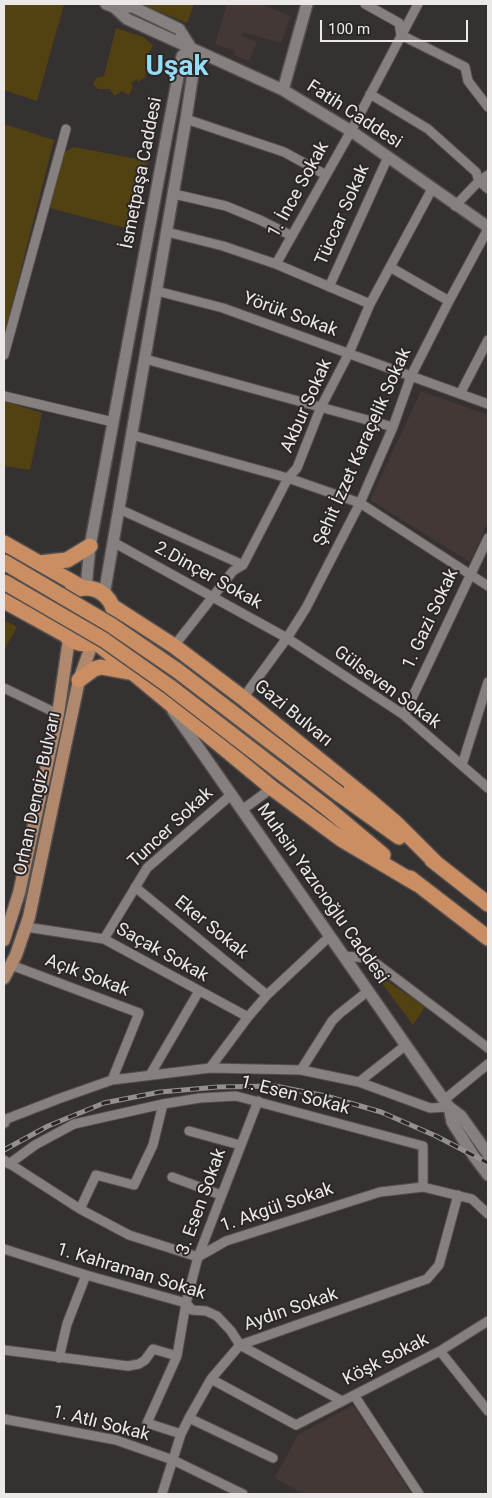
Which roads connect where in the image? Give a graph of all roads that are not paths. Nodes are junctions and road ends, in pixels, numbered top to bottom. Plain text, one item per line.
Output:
1 (307, 4) edge
2 (365, 4) edge
3 (418, 4) edge
4 (112, 5) edge
5 (401, 35) junction
6 (191, 48) junction
7 (283, 90) junction
8 (370, 94) junction
9 (488, 107) edge
10 (186, 119) junction
11 (66, 129) dead end
12 (351, 131) junction
13 (388, 157) junction
14 (326, 175) junction
15 (488, 175) edge
16 (479, 181) junction
17 (432, 189) junction
18 (488, 189) edge
19 (174, 194) junction
20 (456, 206) junction
21 (488, 228) edge
22 (167, 232) junction
23 (292, 236) junction
24 (276, 264) junction
25 (390, 267) junction
26 (329, 287) junction
27 (157, 291) junction
28 (449, 301) junction
29 (370, 304) junction
30 (488, 340) edge
31 (349, 354) junction
32 (4, 355) edge
33 (145, 360) junction
34 (411, 376) junction
35 (460, 394) junction
36 (4, 396) edge
37 (488, 404) edge
38 (321, 407) junction
39 (114, 422) junction
40 (393, 426) junction
41 (132, 435) junction
42 (288, 478) junction
43 (360, 503) junction
44 (119, 509) junction
45 (488, 538) edge
46 (114, 542) junction
47 (4, 543) edge
48 (90, 546) junction
49 (4, 562) edge
50 (39, 563) junction
51 (243, 565) junction
52 (470, 573) junction
53 (4, 582) edge
54 (488, 586) edge
55 (85, 588) junction
56 (212, 597) junction
57 (4, 601) edge
58 (108, 601) junction
59 (159, 636) junction
60 (66, 637) junction
61 (287, 638) junction
62 (94, 643) junction
63 (174, 646) junction
64 (134, 673) junction
65 (79, 680) junction
66 (488, 682) edge
67 (4, 688) edge
68 (243, 698) junction
69 (167, 701) junction
70 (58, 714) junction
71 (404, 715) junction
72 (462, 765) junction
73 (272, 788) junction
74 (488, 788) edge
75 (232, 794) junction
76 (242, 810) junction
77 (438, 865) junction
78 (417, 884) junction
79 (135, 887) junction
80 (488, 904) edge
81 (26, 927) junction
82 (330, 936) junction
83 (104, 938) junction
84 (488, 938) edge
85 (4, 940) edge
86 (344, 956) junction
87 (11, 965) junction
88 (4, 978) edge
89 (368, 991) junction
90 (199, 992) junction
91 (267, 995) junction
92 (248, 1017) junction
93 (406, 1045) junction
94 (488, 1048) edge
95 (488, 1064) edge
96 (210, 1068) junction
97 (301, 1070) junction
98 (150, 1074) junction
99 (112, 1080) junction
100 (359, 1082) junction
101 (258, 1101) junction
102 (163, 1104) junction
103 (447, 1104) junction
104 (4, 1121) edge
105 (189, 1131) dead end
106 (483, 1143) edge
107 (240, 1145) junction
108 (488, 1154) edge
109 (6, 1162) edge
110 (488, 1175) edge
111 (172, 1177) dead end
112 (423, 1187) junction
113 (221, 1195) junction
114 (458, 1195) junction
115 (80, 1208) junction
116 (488, 1214) edge
117 (4, 1249) edge
118 (198, 1257) junction
119 (86, 1275) junction
120 (186, 1303) junction
121 (488, 1321) edge
122 (240, 1345) junction
123 (4, 1350) edge
124 (440, 1351) junction
125 (176, 1356) junction
126 (59, 1358) junction
127 (211, 1379) junction
128 (354, 1395) junction
129 (342, 1401) junction
130 (488, 1411) edge
131 (189, 1418) junction
132 (4, 1419) edge
133 (181, 1434) junction
134 (273, 1458) dead end
135 (173, 1460) junction
136 (162, 1494) edge
137 (242, 1494) edge
138 (419, 1494) edge

1 - 7 main road
2 - 5 street
3 - 5 street, 1. İnce Sokak
4 - 6 main road
5 - 8 street, 1. İnce Sokak
5 - 9 street
6 - 7 main road, Fatih Caddesi
6 - 10 main road, İsmetpaşa Caddesi
6 - 39 main road, İsmetpaşa Caddesi
7 - 12 main road, Fatih Caddesi
8 - 12 street, 1. İnce Sokak
8 - 16 street
10 - 14 street
10 - 19 main road, İsmetpaşa Caddesi
11 - 32 street
12 - 13 main road, Fatih Caddesi
12 - 14 street, 1. İnce Sokak
13 - 17 main road, Fatih Caddesi
13 - 26 street, Tüccar Sokak
14 - 23 street, 1. İnce Sokak
15 - 16 street
16 - 18 street
16 - 20 street
17 - 20 main road, Fatih Caddesi
17 - 25 street, Akbur Sokak
19 - 22 main road, İsmetpaşa Caddesi
19 - 23 street
20 - 21 main road, Fatih Caddesi
21 - 28 street, Şehit İzzet Karaçelik Sokak
22 - 24 street
22 - 27 main road, İsmetpaşa Caddesi
23 - 24 street, 1. İnce Sokak
24 - 26 street
25 - 28 street
25 - 29 street, Akbur Sokak
26 - 29 street
27 - 31 street, Yörük Sokak
27 - 33 main road, İsmetpaşa Caddesi
28 - 34 street, Şehit İzzet Karaçelik Sokak
29 - 31 street, Akbur Sokak
30 - 35 street
31 - 34 street, Yörük Sokak
31 - 38 street, Akbur Sokak
33 - 38 street
33 - 41 main road, İsmetpaşa Caddesi
34 - 35 street, Yörük Sokak
34 - 40 street, Şehit İzzet Karaçelik Sokak
35 - 37 street, Yörük Sokak
36 - 39 street
38 - 40 street
38 - 42 street, Akbur Sokak
39 - 48 main road, İsmetpaşa Caddesi
40 - 43 street, Şehit İzzet Karaçelik Sokak
41 - 42 street
41 - 44 main road, İsmetpaşa Caddesi
42 - 43 street
42 - 51 street, Akbur Sokak
43 - 52 street
43 - 61 street, Şehit İzzet Karaçelik Sokak
44 - 46 main road, İsmetpaşa Caddesi
44 - 51 street
45 - 52 street, 1. Gazi Sokak
46 - 56 street, 2.Dinçer Sokak
46 - 58 main road, İsmetpaşa Caddesi
47 - 50 highway
48 - 50 highway
48 - 55 main road, İsmetpaşa Caddesi
49 - 77 highway, Gazi Bulvarı, bridge
50 - 55 highway
51 - 56 street, Akbur Sokak
52 - 54 street
52 - 71 street, 1. Gazi Sokak
53 - 78 highway, bridge
55 - 58 highway
55 - 60 highway
56 - 61 street, 2.Dinçer Sokak
56 - 63 street, Akbur Sokak
57 - 60 highway
58 - 59 highway, Gazi Bulvarı
58 - 62 highway
59 - 63 highway, Gazi Bulvarı
59 - 64 highway
60 - 62 highway
60 - 70 main road, Orhan Dengiz Bulvarı
61 - 68 street, Şehit İzzet Karaçelik Sokak
61 - 71 street, Gülseven Sokak
62 - 64 highway
62 - 65 main road, Orhan Dengiz Bulvarı
63 - 68 highway, Gazi Bulvarı
64 - 65 highway
64 - 69 highway
65 - 81 main road, Orhan Dengiz Bulvarı
66 - 72 street
67 - 70 street
68 - 77 highway, Gazi Bulvarı
69 - 73 highway
69 - 75 main road, Muhsin Yazıcıoğlu Caddesi
70 - 85 main road, Orhan Dengiz Bulvarı
71 - 72 street, Gülseven Sokak
72 - 74 street, Gülseven Sokak
73 - 76 street
73 - 78 highway
75 - 76 main road, Muhsin Yazıcıoğlu Caddesi
75 - 79 street, Tuncer Sokak
76 - 82 main road, Muhsin Yazıcıoğlu Caddesi
77 - 80 highway, Gazi Bulvarı
78 - 84 highway
79 - 83 street, Tuncer Sokak
79 - 91 street, Eker Sokak
81 - 83 street, Saçak Sokak
81 - 87 main road, Orhan Dengiz Bulvarı
82 - 86 main road, Muhsin Yazıcıoğlu Caddesi
82 - 91 street
83 - 90 street, Saçak Sokak
86 - 89 main road, Muhsin Yazıcıoğlu Caddesi
86 - 94 street
87 - 88 main road, Orhan Dengiz Bulvarı
87 - 99 street, Açık Sokak
89 - 93 main road, Muhsin Yazıcıoğlu Caddesi
89 - 97 street
90 - 92 street, Saçak Sokak
90 - 98 street
91 - 92 street
92 - 96 street
93 - 100 street
93 - 103 main road, Muhsin Yazıcıoğlu Caddesi
95 - 103 street
96 - 97 street, 1. Esen Sokak
96 - 98 street, 1. Esen Sokak
97 - 100 street, 1. Esen Sokak
98 - 99 street, 1. Esen Sokak
99 - 104 street, 1. Esen Sokak
100 - 103 street, 1. Esen Sokak
101 - 102 street, 1. Esen Sokak
101 - 107 street, 3. Esen Sokak
101 - 112 street, 1. Esen Sokak
102 - 109 street, 1. Esen Sokak
102 - 115 street
103 - 106 main road, Muhsin Yazıcıoğlu Caddesi
103 - 110 main road, Muhsin Yazıcıoğlu Caddesi
105 - 107 street
106 - 108 main road, Muhsin Yazıcıoğlu Caddesi
107 - 113 street, 3. Esen Sokak
109 - 115 street
111 - 113 street
112 - 114 street, 1. Akgül Sokak
112 - 118 street, 1. Akgül Sokak
113 - 118 street, 3. Esen Sokak
114 - 116 street, 1. Akgül Sokak
114 - 122 street, Aydın Sokak
115 - 118 street
117 - 119 street, 1. Kahraman Sokak
118 - 120 street, 3. Esen Sokak
119 - 120 street, 1. Kahraman Sokak
119 - 126 street
120 - 122 street, 1. Kahraman Sokak
120 - 125 street, 3. Esen Sokak
121 - 124 street, Köşk Sokak
122 - 127 street, Aydın Sokak
122 - 129 street, 1. Kahraman Sokak
123 - 126 street
124 - 128 street, Köşk Sokak
124 - 130 street
125 - 126 street
125 - 133 street, 3. Esen Sokak
127 - 129 street, Köşk Sokak
127 - 131 street, Aydın Sokak
128 - 129 street, Köşk Sokak
128 - 138 street
131 - 133 street, Aydın Sokak
131 - 134 street
132 - 135 street, 1. Atlı Sokak
133 - 135 street, Aydın Sokak
135 - 136 street, Aydın Sokak
135 - 137 street, 1. Atlı Sokak

